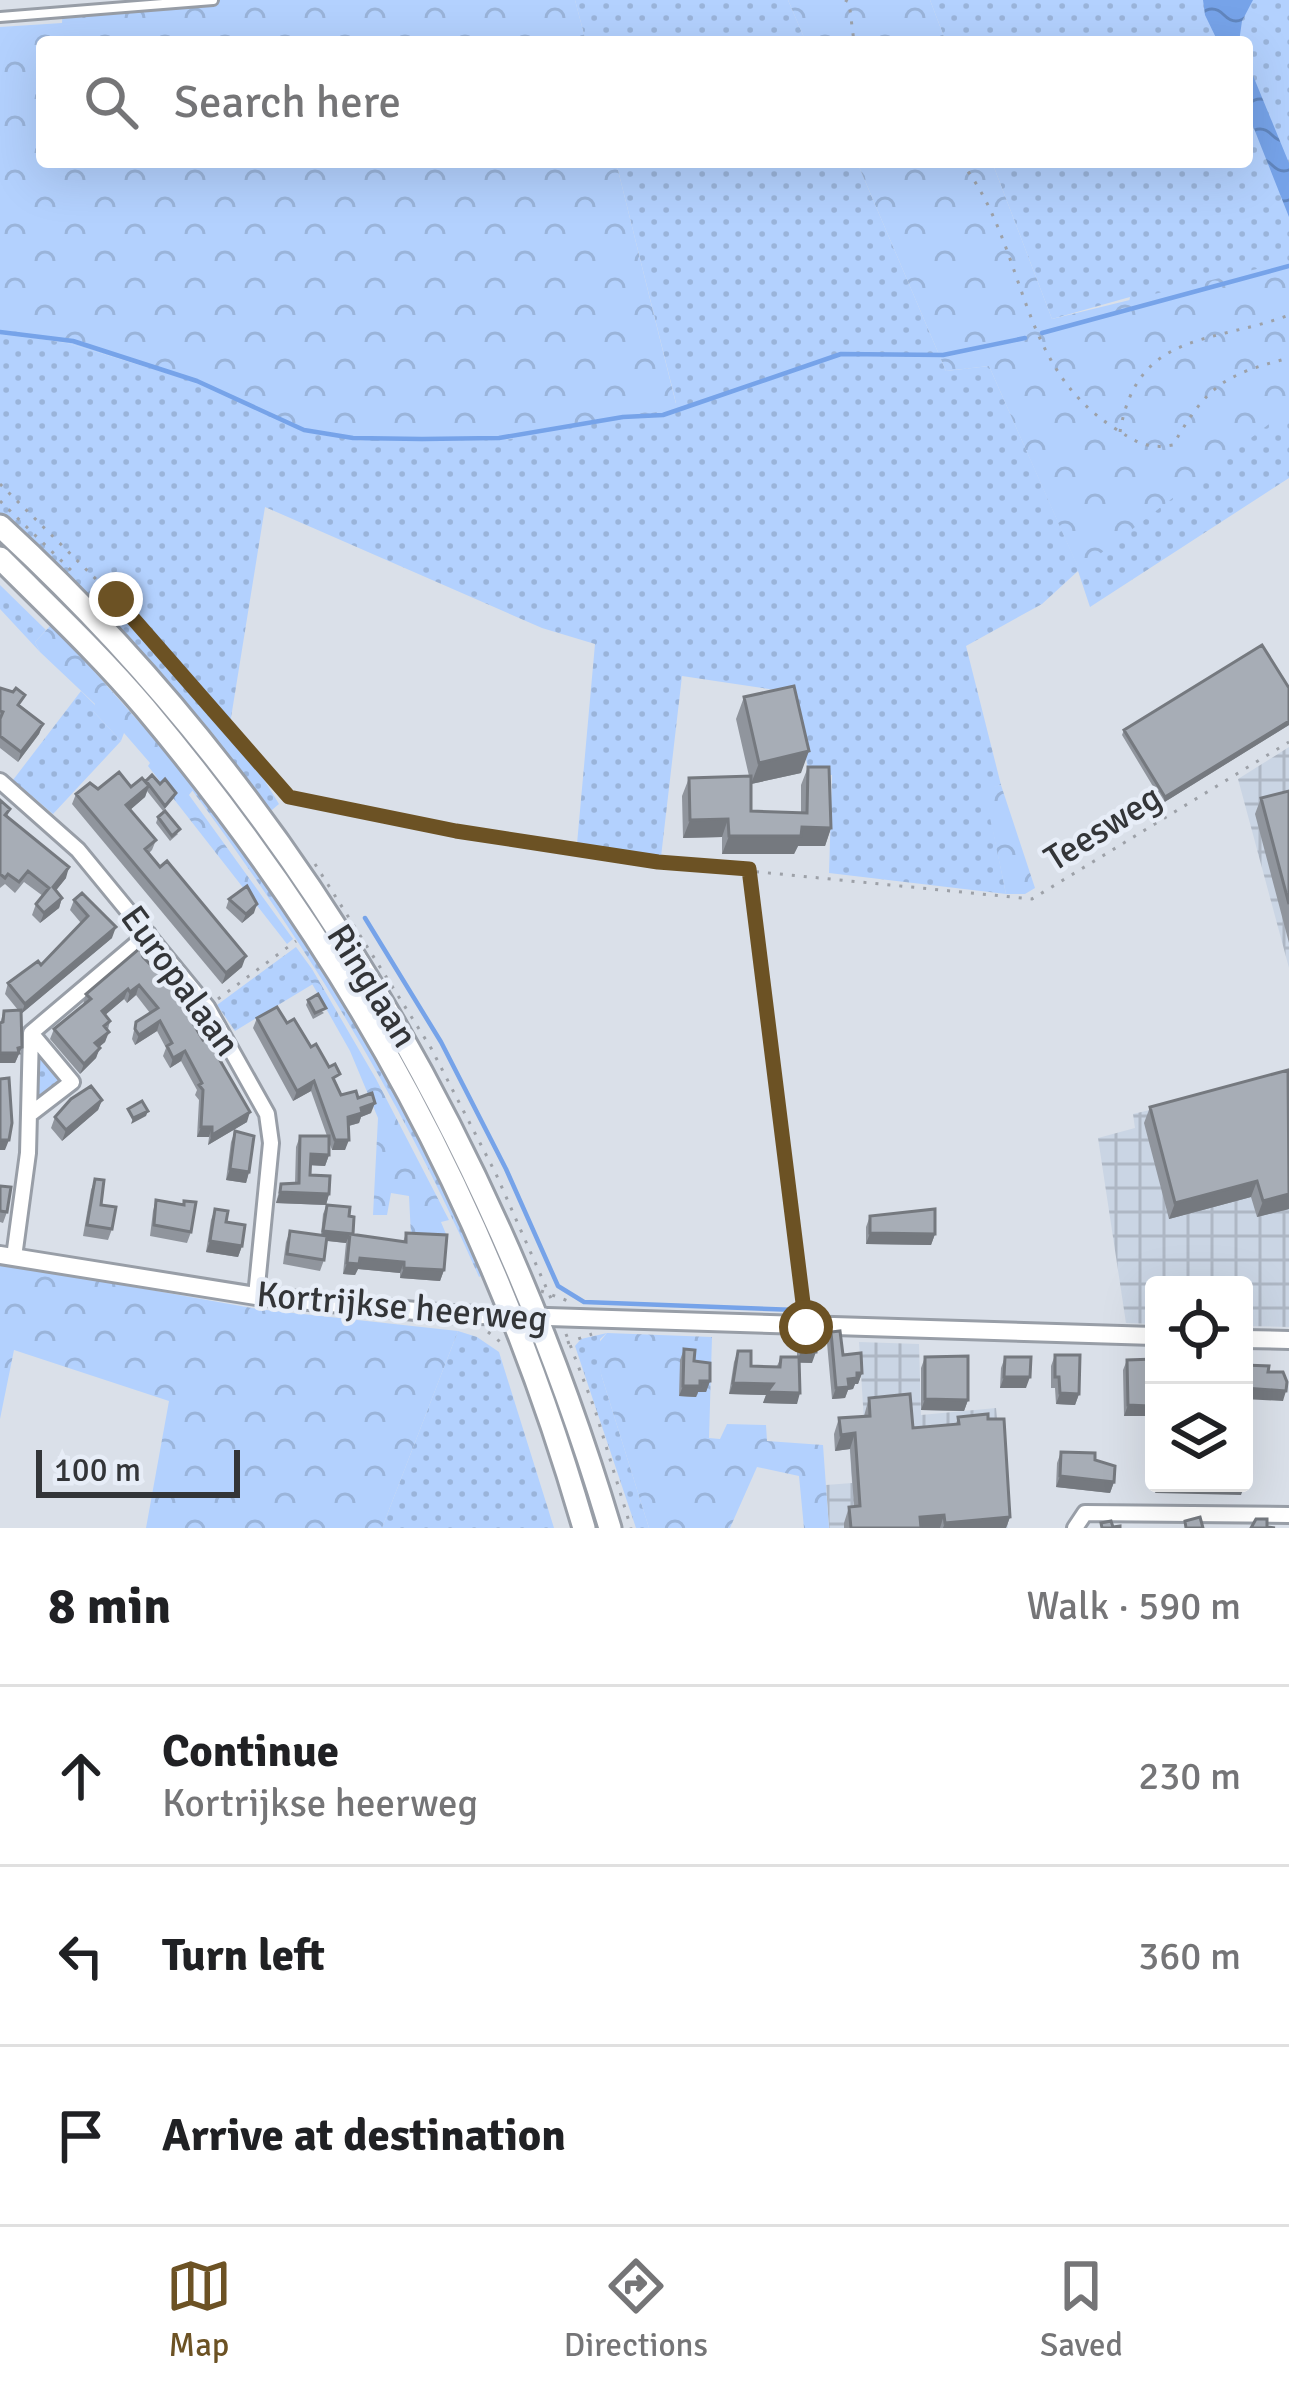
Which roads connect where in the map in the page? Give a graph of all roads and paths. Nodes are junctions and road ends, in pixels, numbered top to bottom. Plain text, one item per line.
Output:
1 (213, 0) edge
2 (844, 0) edge
3 (0, 17) edge
4 (856, 36) edge
5 (966, 168) edge
6 (1289, 315) edge
7 (1289, 358) edge
8 (1120, 432) junction
9 (0, 484) edge
10 (0, 526) edge
11 (0, 558) edge
12 (1289, 742) edge
13 (0, 781) edge
14 (749, 869) junction
15 (148, 934) junction
16 (296, 941) dead end
17 (207, 1007) junction
18 (32, 1033) junction
19 (29, 1114) junction
20 (7, 1256) edge
21 (537, 1291) dead end
22 (256, 1296) junction
23 (583, 1304) dead end
24 (514, 1317) junction
25 (540, 1318) junction
26 (806, 1327) junction
27 (570, 1330) dead end
28 (594, 1333) dead end
29 (1145, 1336) edge
30 (1253, 1339) edge
31 (1289, 1340) edge
32 (572, 1341) junction
33 (562, 1345) dead end
34 (1289, 1515) edge
35 (1217, 1521) edge
36 (584, 1528) edge
37 (610, 1528) edge
38 (631, 1528) edge
39 (1076, 1528) edge

1 - 3 lane
2 - 4 path
5 - 8 path
6 - 8 path
7 - 8 path
9 - 14 path
10 - 25 main road, Ringlaan
11 - 24 main road, Ringlaan
12 - 14 path, Teesweg
13 - 15 street, Europalaan
14 - 26 path
15 - 17 street, Europalaan
15 - 18 street
16 - 17 path
17 - 22 street, Europalaan
18 - 19 street
18 - 19 street
19 - 20 street
20 - 22 street, Kortrijkse heerweg
21 - 23 path
22 - 24 street, Kortrijkse heerweg
24 - 25 street, Kortrijkse heerweg
24 - 36 main road, Ringlaan
25 - 26 street, Kortrijkse heerweg
25 - 37 main road, Ringlaan
26 - 29 street, Kortrijkse heerweg
27 - 32 path
28 - 32 path
30 - 31 street
32 - 33 path
32 - 38 path
34 - 35 street
35 - 39 street

